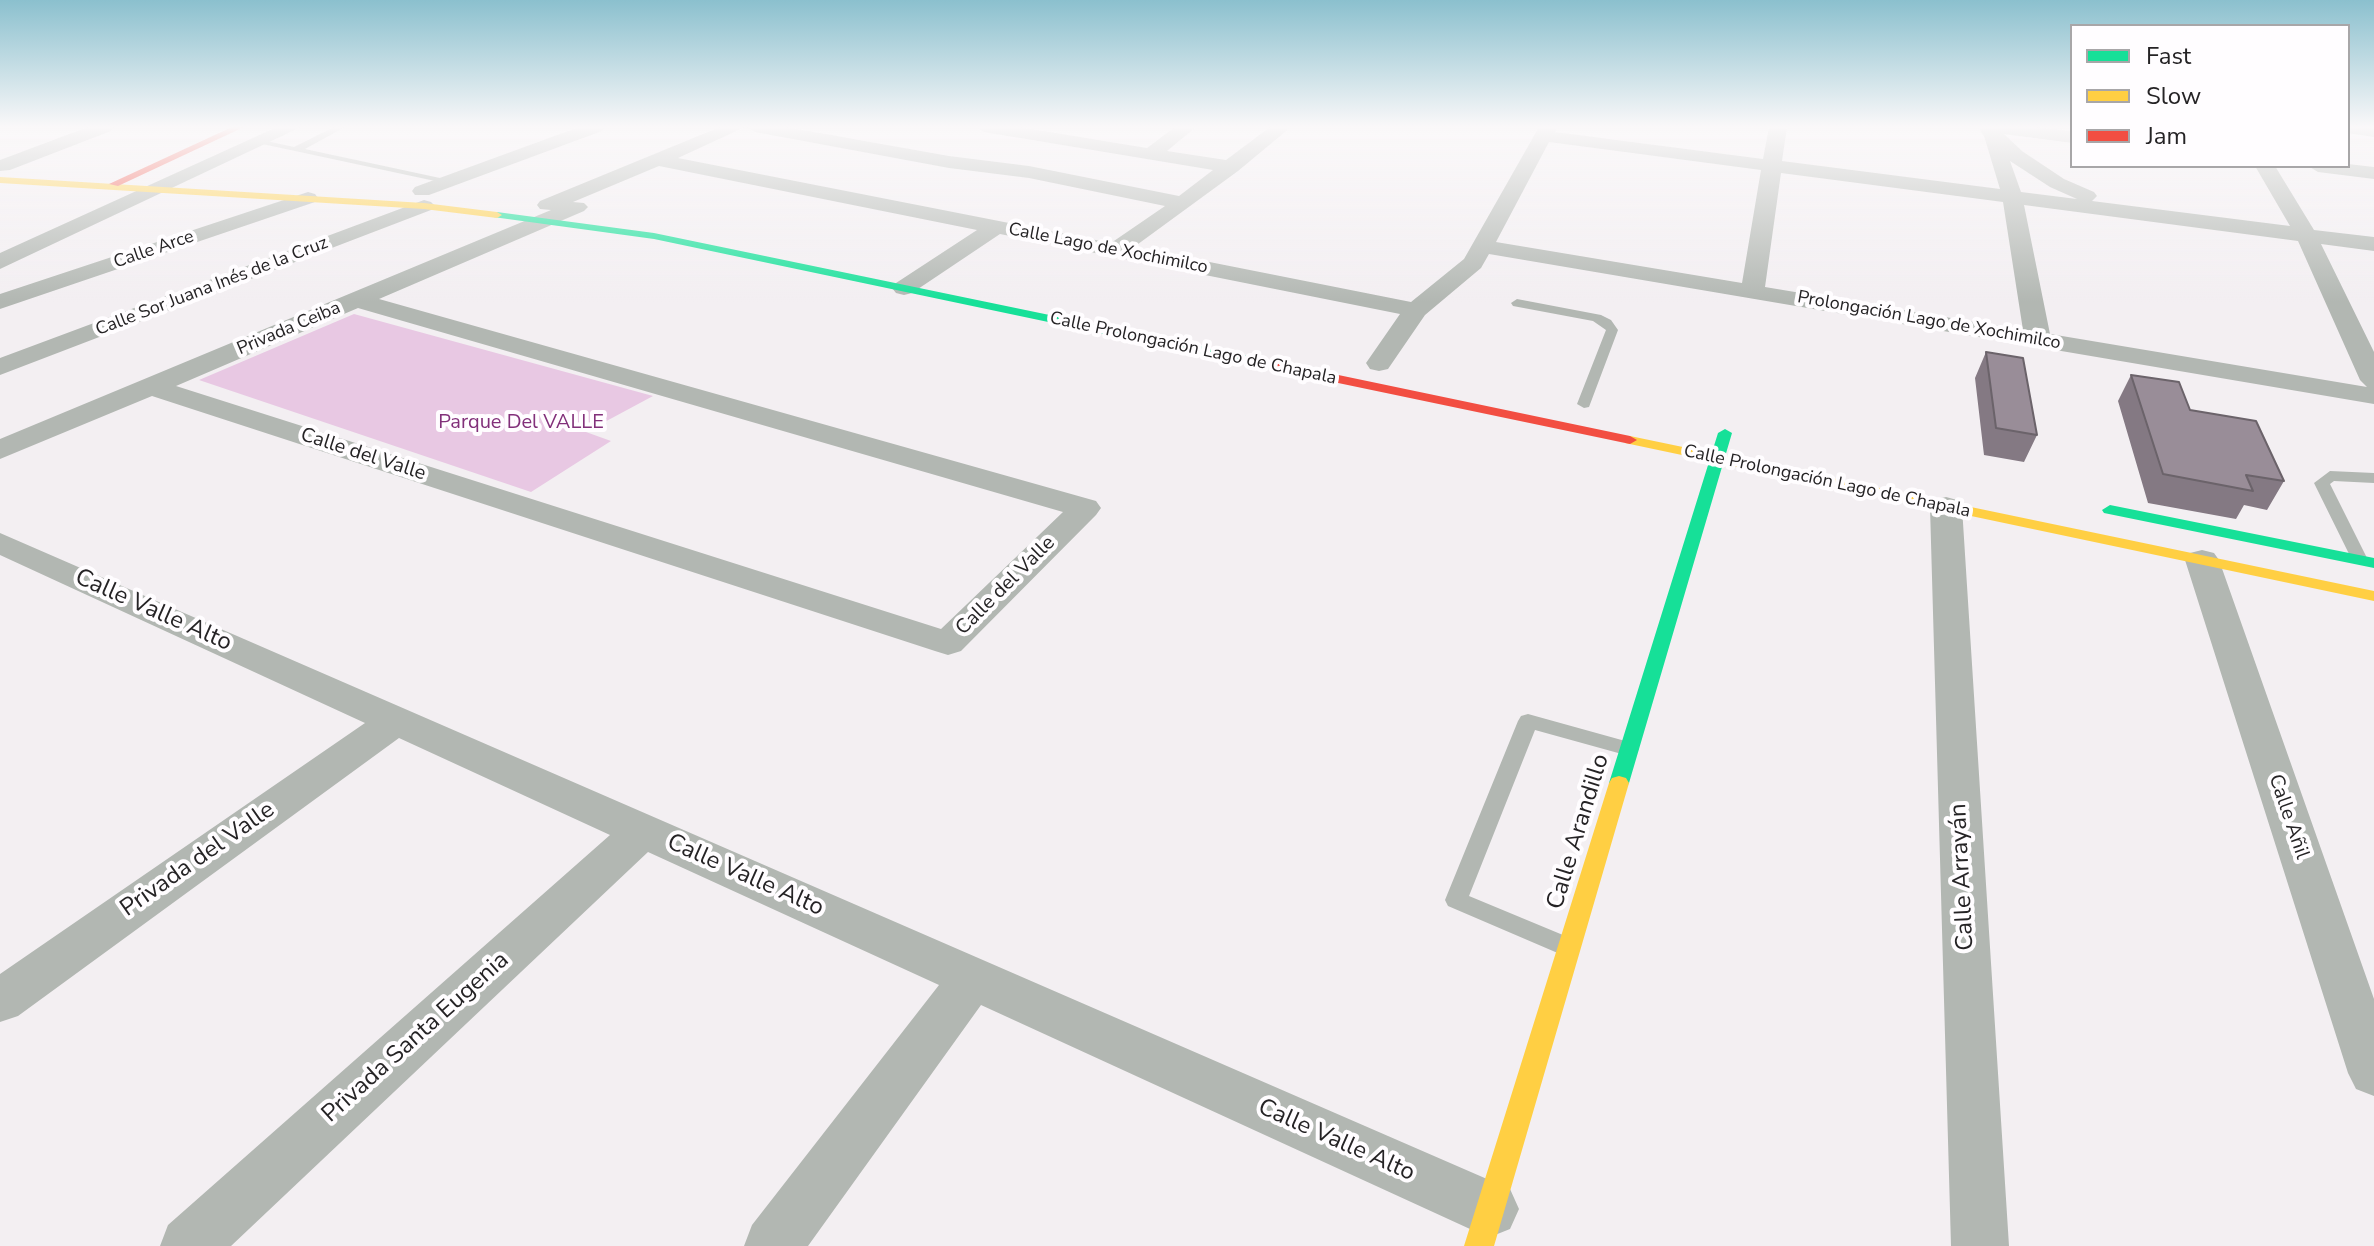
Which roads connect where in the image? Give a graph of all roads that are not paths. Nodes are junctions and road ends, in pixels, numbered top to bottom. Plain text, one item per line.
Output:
1 (102, 185) edge
2 (170, 185) edge
3 (285, 185) edge
4 (443, 185) edge
5 (604, 185) edge
6 (785, 185) edge
7 (1094, 185) edge
8 (1207, 185) edge
9 (1518, 185) edge
10 (1769, 185) edge
11 (1933, 185) edge
12 (2009, 185) edge
13 (2063, 185) edge
14 (2276, 185) edge
15 (108, 186) joint
16 (163, 189) junction
17 (2012, 195) junction
18 (308, 198) junction
19 (423, 198) junction
20 (1183, 203) junction
21 (577, 207) joint
22 (547, 212) junction
23 (2134, 212) junction
24 (515, 217) joint
25 (672, 220) dead end
26 (996, 227) junction
27 (2306, 235) junction
28 (2374, 244) edge
29 (1485, 247) junction
30 (1115, 250) junction
31 (0, 262) edge
32 (929, 271) junction
33 (901, 276) junction
34 (960, 277) dead end
35 (1752, 292) junction
36 (356, 300) junction
37 (0, 302) edge
38 (1517, 303) dead end
39 (1416, 310) junction
40 (2038, 340) junction
41 (1378, 363) dead end
42 (0, 367) edge
43 (2374, 380) edge
44 (152, 387) junction
45 (2374, 396) edge
46 (1585, 404) dead end
47 (1725, 433) dead end
48 (0, 450) edge
49 (1718, 460) junction
50 (2374, 478) edge
51 (1946, 507) junction
52 (2097, 507) dead end
53 (0, 543) edge
54 (2202, 560) junction
55 (2367, 562) edge
56 (2374, 596) edge
57 (397, 720) junction
58 (1630, 749) junction
59 (643, 831) junction
60 (1569, 948) junction
61 (973, 978) junction
62 (0, 1001) edge
63 (2374, 1073) edge
64 (1484, 1228) edge
65 (189, 1246) edge
66 (773, 1246) edge
67 (1980, 1246) edge

1 - 15 main road, Calle Prolongación Lago de Chapala
2 - 16 street
3 - 19 main road, Calle Prolongación Lago de Chapala
4 - 19 street, Calle Sor Juana Inés de la Cruz
5 - 22 street
6 - 26 street, Calle Lago de Xochimilco
7 - 20 street
8 - 20 street
9 - 29 street
10 - 35 street
11 - 17 street
12 - 17 street
13 - 23 street
14 - 27 street
15 - 16 main road, Calle Prolongación Lago de Chapala
16 - 18 main road, Calle Prolongación Lago de Chapala
16 - 31 street
17 - 23 street
17 - 40 street
18 - 19 main road, Calle Prolongación Lago de Chapala
18 - 37 street, Calle Arce
19 - 22 main road, Calle Prolongación Lago de Chapala
19 - 24 main road, Calle Prolongación Lago de Chapala
19 - 42 street, Calle Sor Juana Inés de la Cruz
20 - 30 street
21 - 22 street, Privada Ceiba
21 - 25 main road
22 - 24 street
22 - 33 main road, Calle Prolongación Lago de Chapala
22 - 36 street, Privada Ceiba
23 - 27 street
26 - 30 street, Calle Lago de Xochimilco
26 - 32 street
27 - 28 street
27 - 43 street
29 - 35 street, Prolongación Lago de Xochimilco
29 - 39 street
30 - 39 street, Calle Lago de Xochimilco
32 - 33 street
32 - 34 main road
33 - 49 main road, Calle Prolongación Lago de Chapala
35 - 40 street, Prolongación Lago de Xochimilco
36 - 44 street, Privada Ceiba
36 - 44 street, Calle del Valle
38 - 46 lane
39 - 41 street
40 - 45 street, Prolongación Lago de Xochimilco
44 - 48 street, Privada Ceiba
47 - 49 main road, Calle Arandillo
49 - 51 main road, Calle Prolongación Lago de Chapala
49 - 58 main road, Calle Arandillo
50 - 55 lane
51 - 54 main road, Calle Prolongación Lago de Chapala
51 - 67 street, Calle Arrayán
52 - 55 main road
53 - 57 street, Calle Valle Alto
54 - 56 main road, Calle Prolongación Lago de Chapala
54 - 63 street, Calle Añil
57 - 59 street, Calle Valle Alto
57 - 62 street, Privada del Valle
58 - 60 main road, Calle Arandillo
58 - 60 lane
59 - 61 street, Calle Valle Alto
59 - 65 street, Privada Santa Eugenia
60 - 64 main road, Calle Arandillo
61 - 64 street, Calle Valle Alto
61 - 66 street

